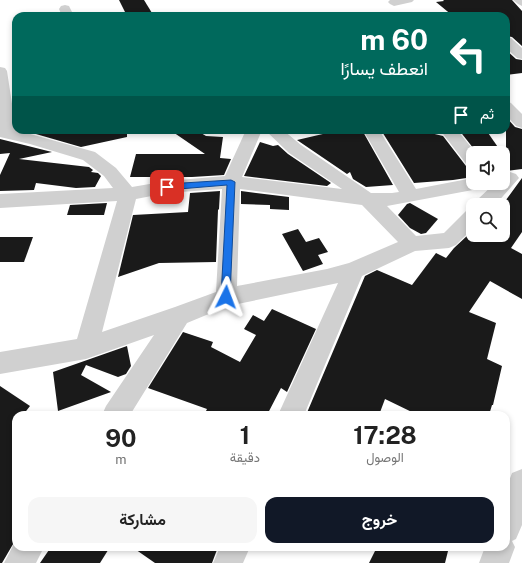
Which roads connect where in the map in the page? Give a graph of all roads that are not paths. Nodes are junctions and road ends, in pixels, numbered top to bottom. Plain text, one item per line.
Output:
1 (408, 0) edge
2 (519, 0) edge
3 (394, 2) dead end
4 (522, 2) edge
5 (510, 44) edge
6 (522, 55) edge
7 (0, 71) edge
8 (510, 110) edge
9 (522, 123) edge
10 (5, 133) edge
11 (45, 134) edge
12 (252, 134) edge
13 (277, 134) edge
14 (373, 134) edge
15 (451, 134) edge
16 (33, 139) junction
17 (466, 152) edge
18 (512, 178) edge
19 (231, 182) junction
20 (466, 185) edge
21 (128, 194) junction
22 (411, 196) junction
23 (491, 198) edge
24 (367, 199) junction
25 (0, 201) edge
26 (466, 223) edge
27 (412, 244) junction
28 (354, 270) junction
29 (226, 297) junction
30 (179, 316) junction
31 (86, 348) junction
32 (0, 363) edge
33 (118, 411) edge
34 (293, 411) edge
35 (522, 483) edge
36 (510, 518) edge
37 (26, 551) edge
38 (233, 551) edge
39 (498, 551) edge
40 (19, 563) edge
41 (228, 563) edge
42 (494, 563) edge

1 - 3 street
2 - 4 street
5 - 6 street
7 - 10 street
8 - 9 street
10 - 16 street
11 - 16 street
12 - 19 street
13 - 24 street
14 - 22 street
15 - 17 street
16 - 21 street
18 - 23 street
19 - 21 street
19 - 24 street
19 - 29 street
20 - 22 street
21 - 25 street
21 - 31 street
22 - 24 street
24 - 27 street
26 - 27 street
27 - 28 street
28 - 29 street
28 - 34 street
29 - 30 street
30 - 31 street
30 - 33 street
31 - 32 street
35 - 36 street
37 - 40 street
38 - 41 street
39 - 42 street

